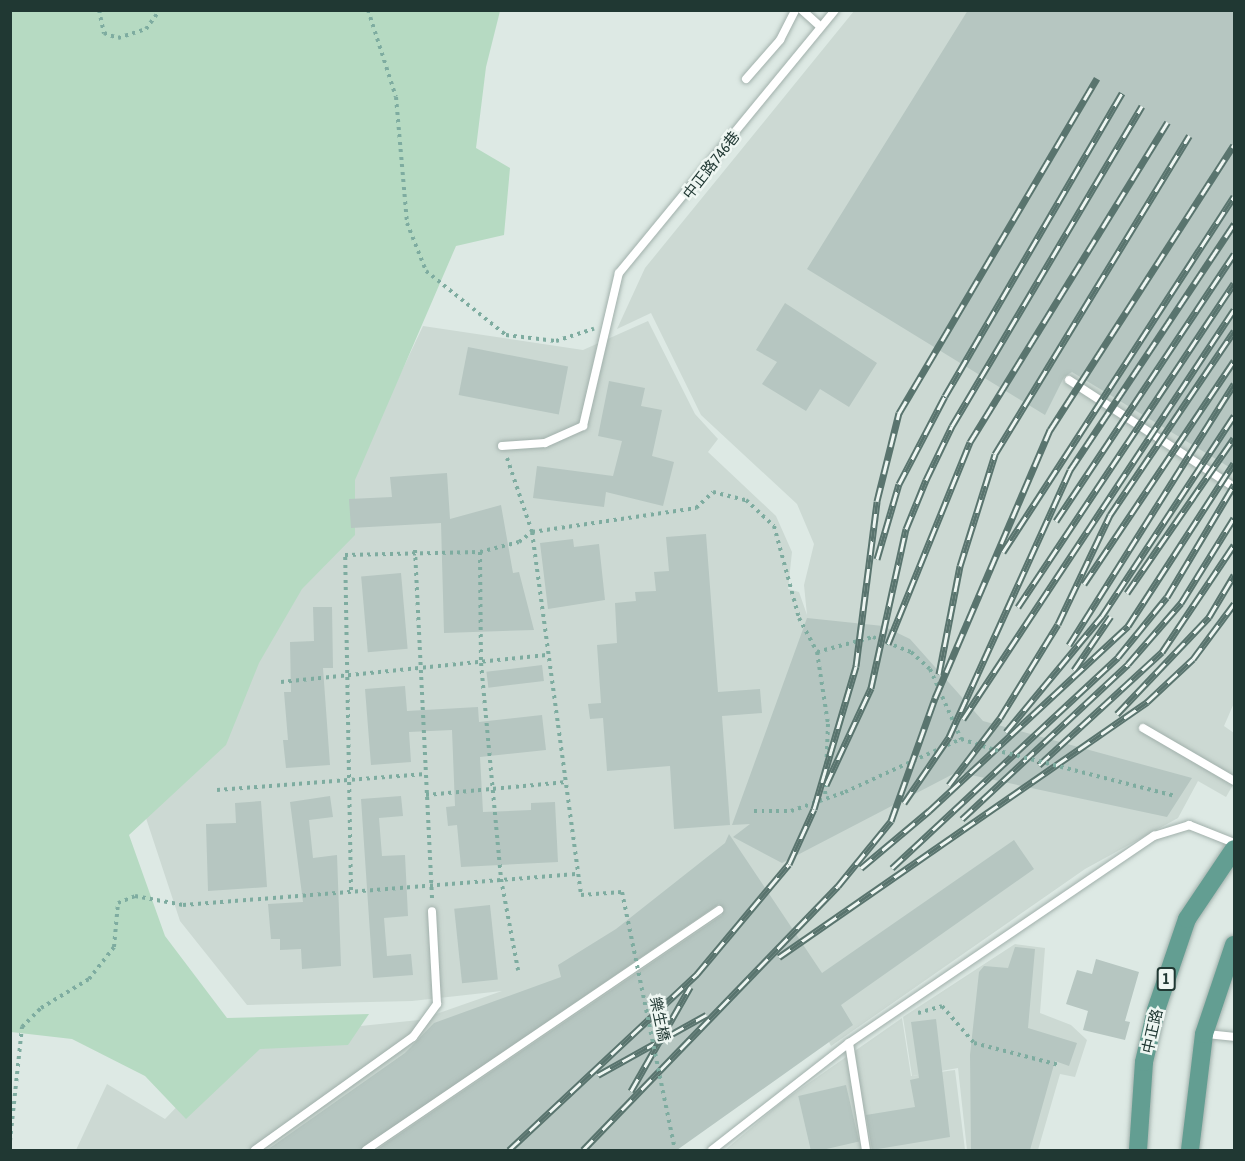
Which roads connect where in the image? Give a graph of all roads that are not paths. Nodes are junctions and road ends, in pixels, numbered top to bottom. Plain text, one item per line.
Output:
1 (795, 10) edge
2 (802, 10) edge
3 (835, 10) edge
4 (821, 27) junction
5 (746, 79) dead end
6 (1069, 380) dead end
7 (502, 446) road end
8 (1234, 487) edge
9 (1143, 728) dead end
10 (1234, 781) edge
11 (1234, 843) edge
12 (1234, 849) edge
13 (719, 910) dead end
14 (432, 911) road end
15 (1234, 945) edge
16 (1204, 1034) junction
17 (1234, 1037) edge
18 (849, 1043) junction
19 (255, 1150) edge
20 (366, 1150) edge
21 (712, 1150) edge
22 (866, 1150) edge
23 (1138, 1150) edge
24 (1190, 1150) edge

1 - 5 lane
2 - 4 lane
3 - 4 lane, 中正路746巷
4 - 7 lane, 中正路746巷
6 - 8 lane
9 - 10 lane
11 - 18 lane
12 - 23 main road, 中正路 / 1
13 - 20 lane
14 - 19 lane
15 - 16 main road
16 - 17 lane
16 - 24 main road
18 - 21 lane
18 - 22 lane

